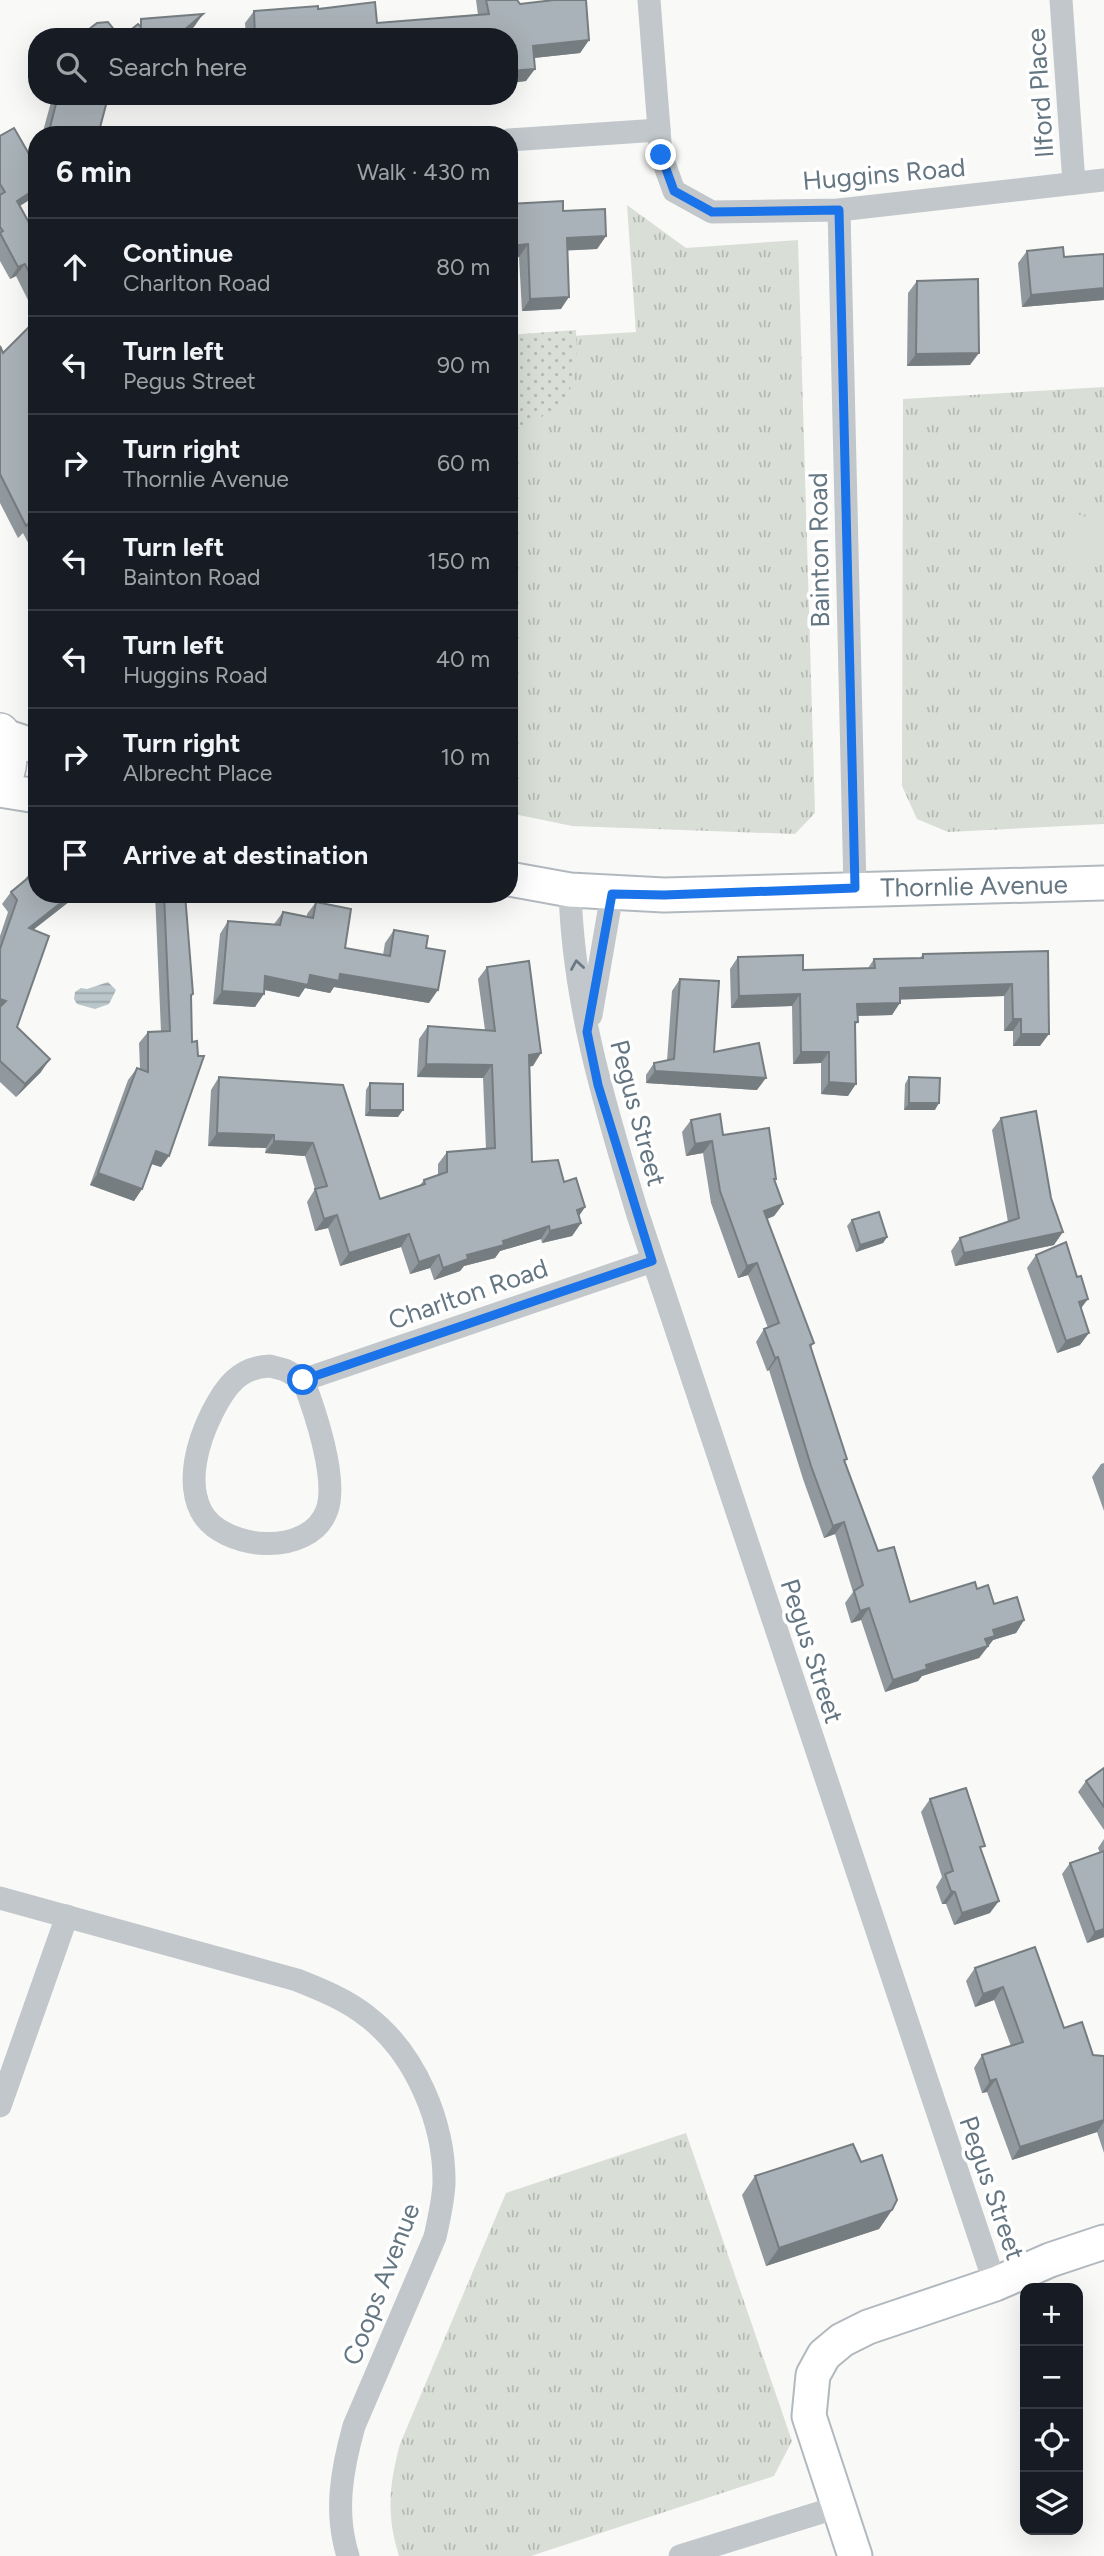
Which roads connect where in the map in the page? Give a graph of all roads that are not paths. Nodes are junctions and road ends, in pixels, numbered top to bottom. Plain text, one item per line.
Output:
1 (649, 0) edge
2 (1062, 0) edge
3 (659, 130) junction
4 (518, 139) edge
5 (1104, 180) edge
6 (1074, 183) junction
7 (839, 210) junction
8 (1, 734) edge
9 (28, 744) edge
10 (0, 783) edge
11 (0, 790) edge
12 (28, 795) edge
13 (518, 881) edge
14 (1104, 883) edge
15 (855, 888) junction
16 (570, 890) junction
17 (612, 894) junction
18 (587, 1032) junction
19 (652, 1261) junction
20 (303, 1380) junction
21 (0, 1898) edge
22 (67, 1916) junction
23 (0, 2106) edge
24 (1104, 2242) edge
25 (995, 2284) junction
26 (838, 2507) junction
27 (348, 2556) edge
28 (680, 2556) edge
29 (855, 2556) edge

1 - 3 street
2 - 6 street, Ilford Place
3 - 4 street
3 - 7 street, Huggins Road
5 - 6 street, Huggins Road
6 - 7 street, Huggins Road
7 - 15 street, Bainton Road
8 - 9 main road
8 - 10 main road
11 - 12 main road
13 - 16 main road, Thornlie Avenue
14 - 15 main road, Thornlie Avenue
15 - 17 main road, Thornlie Avenue
16 - 17 main road, Thornlie Avenue
18 -> 16 street, Pegus Street
17 - 18 street, Pegus Street
18 - 19 street, Pegus Street
19 - 20 street, Charlton Road
19 - 25 street, Pegus Street
20 - 20 street
21 - 22 street, Coops Avenue
22 - 23 street
22 - 27 street, Coops Avenue
24 - 25 main road
25 - 26 main road
26 - 28 street
26 - 29 main road

